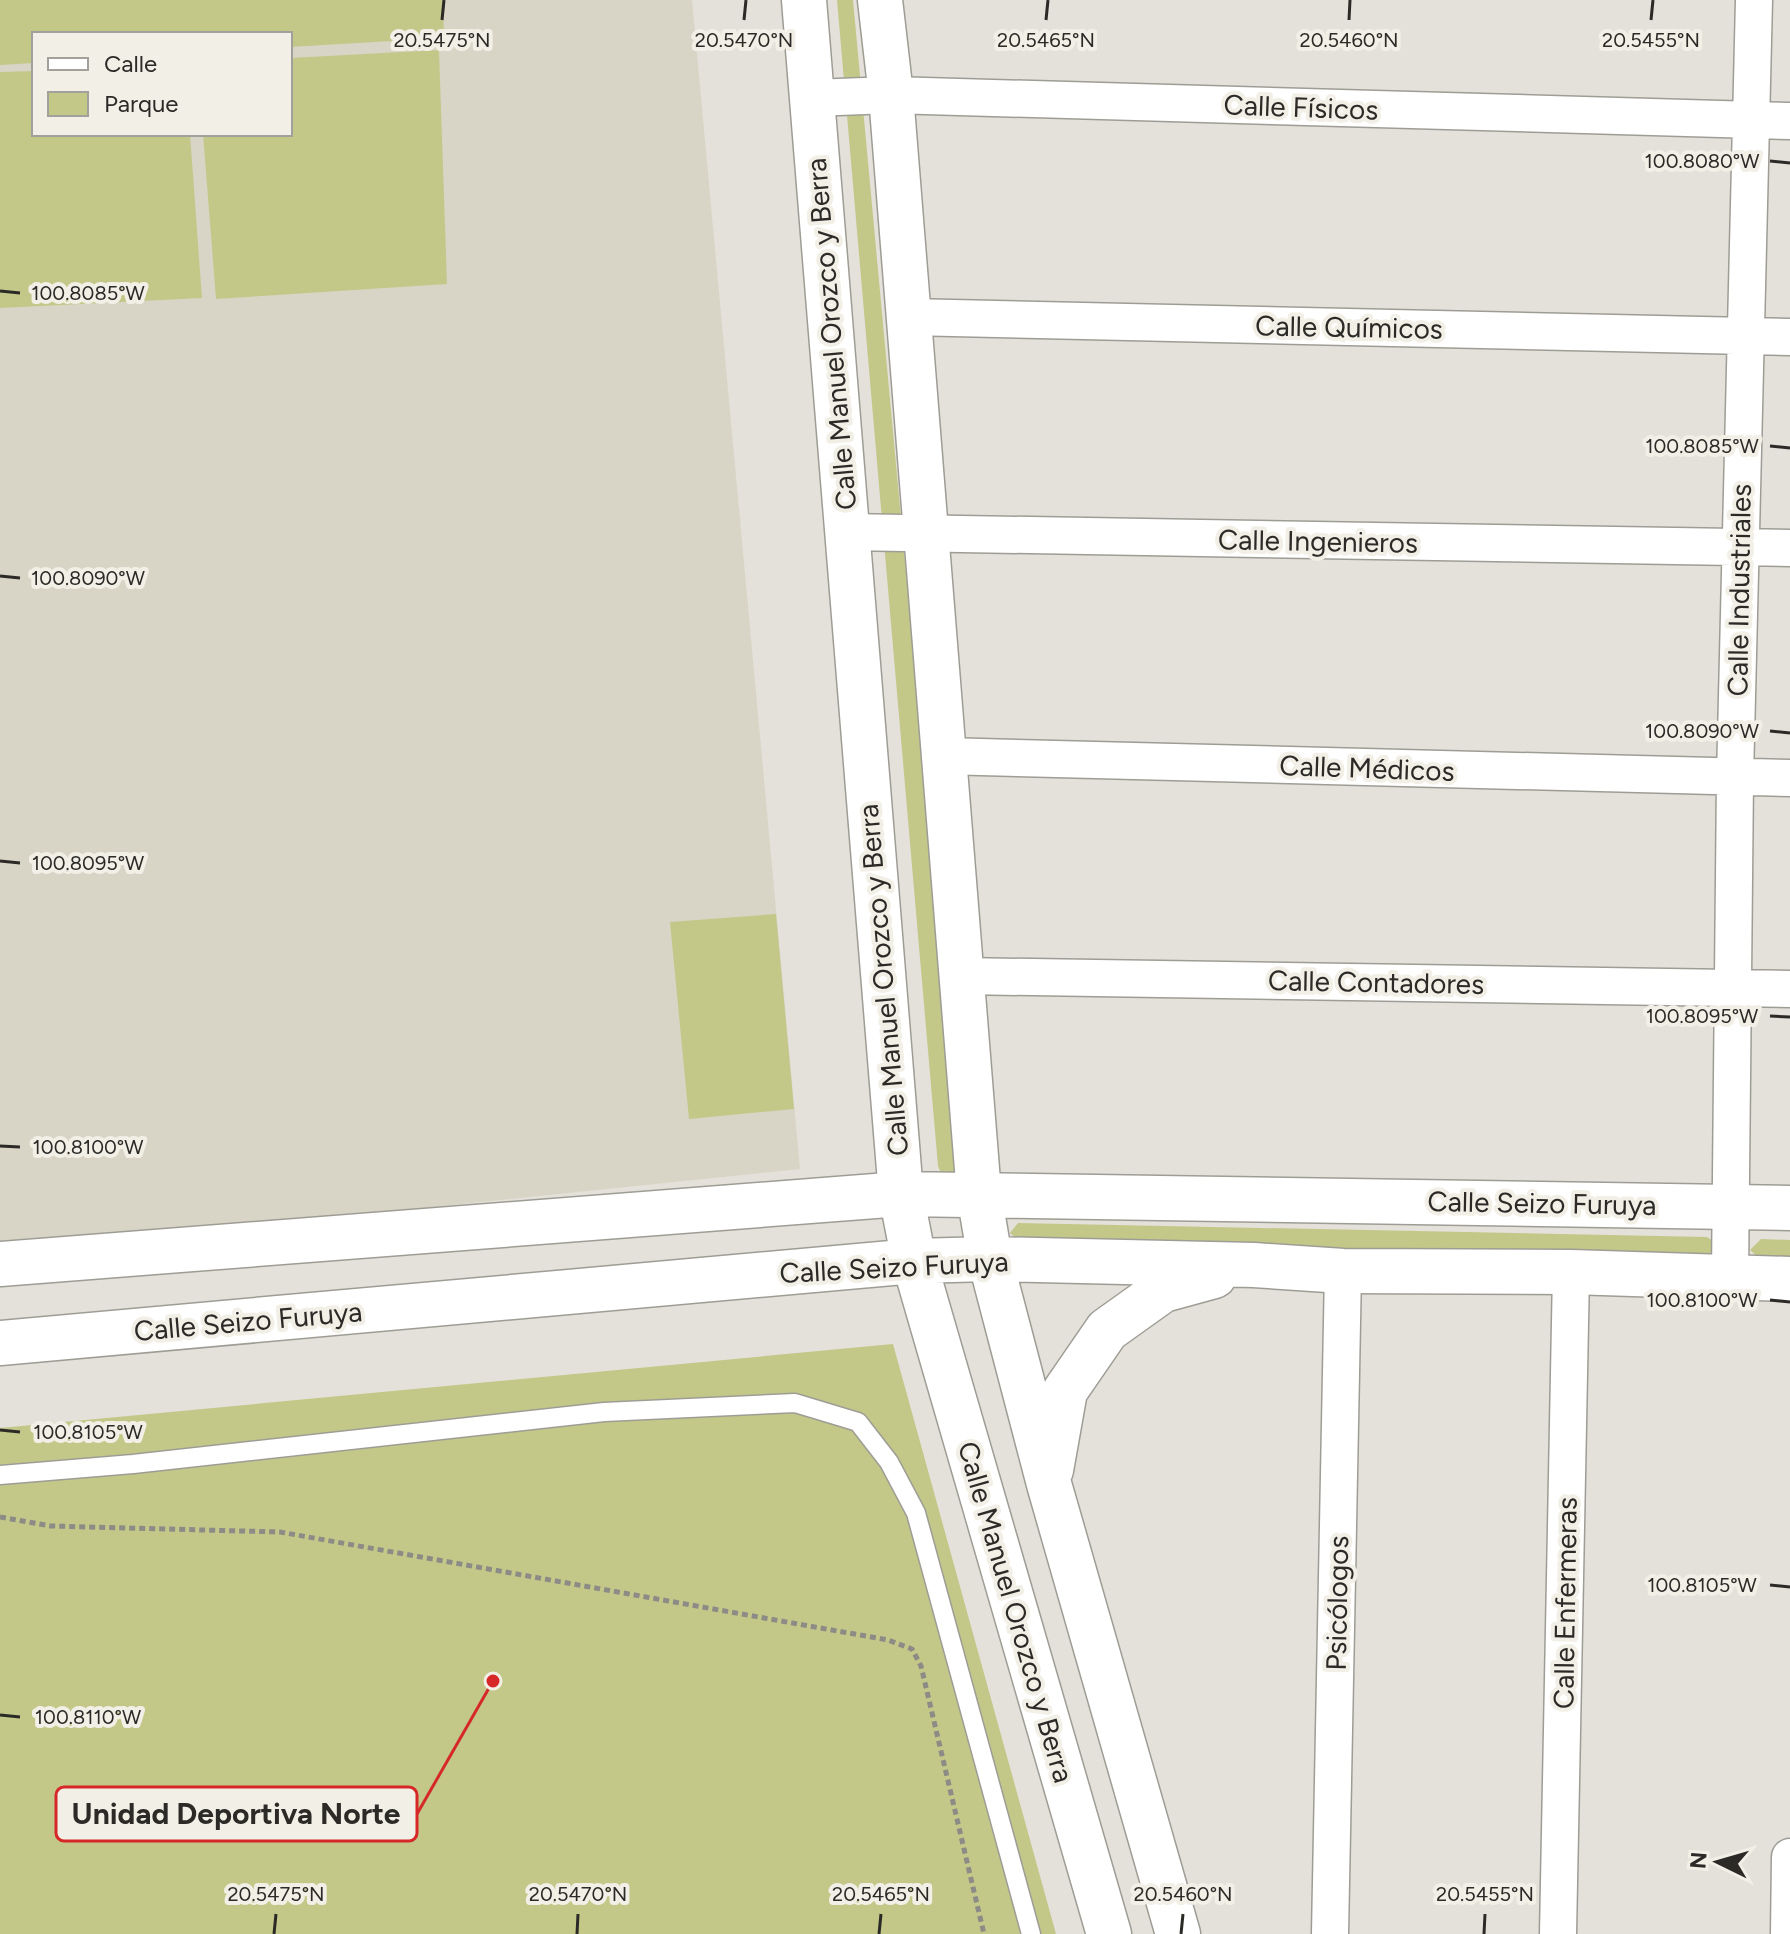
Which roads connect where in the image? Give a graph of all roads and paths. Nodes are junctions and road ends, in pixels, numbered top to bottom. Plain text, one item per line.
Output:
1 (804, 0) edge
2 (880, 0) edge
3 (1754, 0) edge
4 (891, 95) junction
5 (812, 98) junction
6 (1751, 119) junction
7 (1790, 121) edge
8 (909, 317) junction
9 (1746, 336) junction
10 (1790, 337) edge
11 (847, 532) junction
12 (926, 536) junction
13 (1740, 546) junction
14 (1790, 548) edge
15 (943, 756) junction
16 (1735, 778) junction
17 (1790, 778) edge
18 (962, 976) junction
19 (1733, 988) junction
20 (1790, 989) edge
21 (901, 1194) junction
22 (979, 1194) junction
23 (1730, 1206) junction
24 (1790, 1208) edge
25 (990, 1259) junction
26 (914, 1261) junction
27 (0, 1264) edge
28 (1254, 1265) junction
29 (1343, 1271) junction
30 (1571, 1272) junction
31 (1730, 1276) junction
32 (1790, 1279) edge
33 (0, 1343) edge
34 (0, 1475) edge
35 (1049, 1484) junction
36 (0, 1517) edge
37 (1790, 1857) edge
38 (984, 1934) edge
39 (1031, 1934) edge
40 (1109, 1934) edge
41 (1178, 1934) edge
42 (1330, 1934) edge
43 (1558, 1934) edge
44 (1789, 1934) edge

1 - 5 street, Calle Manuel Orozco y Berra
2 - 4 street
3 - 6 street, Calle Industriales
4 - 5 street, Calle Físicos
4 - 6 street, Calle Físicos
4 - 8 street
5 - 11 street, Calle Manuel Orozco y Berra
6 - 7 street, Calle Físicos
6 - 9 street, Calle Industriales
8 - 9 street, Calle Químicos
8 - 12 street
9 - 10 street, Calle Químicos
9 - 13 street, Calle Industriales
11 - 12 street, Calle Ingenieros
11 - 21 street, Calle Manuel Orozco y Berra
12 - 13 street, Calle Ingenieros
12 - 15 street
13 - 14 street, Calle Ingenieros
13 - 16 street, Calle Industriales
15 - 16 street, Calle Médicos
15 - 18 street
16 - 17 street, Calle Médicos
16 - 19 street, Calle Industriales
18 - 19 street, Calle Contadores
18 - 22 street
19 - 20 street, Calle Contadores
19 - 23 street, Calle Industriales
21 - 22 street, Calle Seizo Furuya
21 - 26 street, Calle Manuel Orozco y Berra
21 - 27 street, Calle Seizo Furuya
22 - 23 street, Calle Seizo Furuya
22 - 25 street
23 - 24 street, Calle Seizo Furuya
23 - 31 street, Calle Industriales
25 - 26 street, Calle Seizo Furuya
25 - 28 street, Calle Seizo Furuya
25 - 35 street
26 - 33 street, Calle Seizo Furuya
26 - 40 street, Calle Manuel Orozco y Berra
28 - 29 street, Calle Seizo Furuya
28 - 35 street
29 - 30 street, Calle Seizo Furuya
29 - 42 street, Psicólogos
30 - 31 street, Calle Seizo Furuya
30 - 43 street, Calle Enfermeras
31 - 32 street, Calle Seizo Furuya
34 - 39 lane
35 - 41 street
36 - 38 path
37 - 44 street

